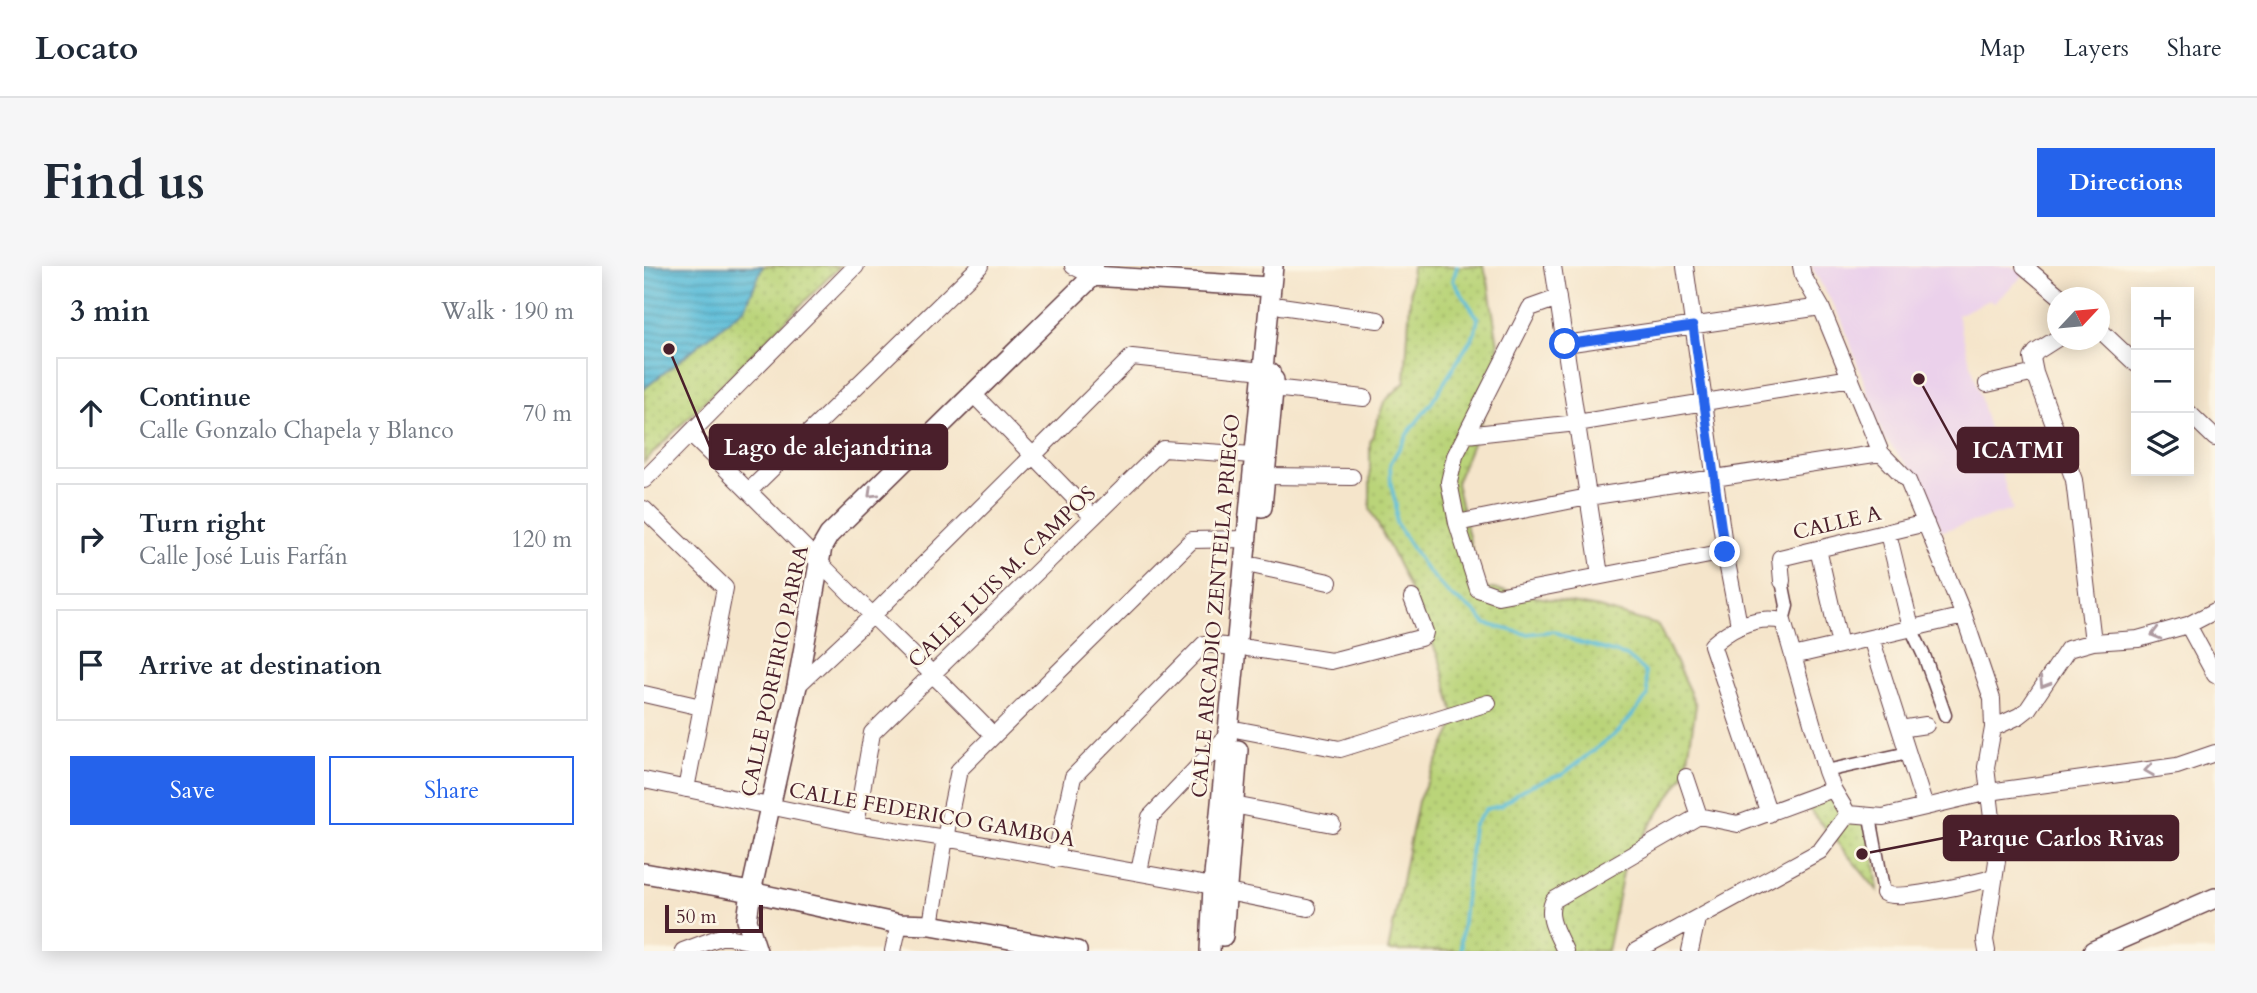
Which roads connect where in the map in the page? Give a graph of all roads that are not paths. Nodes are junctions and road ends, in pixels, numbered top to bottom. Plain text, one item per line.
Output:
1 (856, 266) edge
2 (980, 266) edge
3 (1073, 266) edge
4 (1273, 266) edge
5 (1285, 266) edge
6 (1553, 266) edge
7 (1685, 266) edge
8 (1801, 266) edge
9 (2024, 266) edge
10 (1094, 271) edge
11 (1270, 287) junction
12 (2049, 287) edge
13 (1558, 298) junction
14 (1281, 306) junction
15 (1821, 307) junction
16 (1378, 320) dead end
17 (1693, 326) junction
18 (2110, 340) edge
19 (1565, 344) junction
20 (2047, 345) edge
21 (2131, 359) edge
22 (2035, 373) junction
23 (1270, 377) junction
24 (1851, 378) junction
25 (1987, 384) dead end
26 (973, 394) junction
27 (1364, 398) dead end
28 (1704, 402) junction
29 (2194, 418) edge
30 (1577, 423) junction
31 (690, 434) junction
32 (1466, 435) junction
33 (2215, 438) edge
34 (1881, 453) junction
35 (1253, 455) junction
36 (1033, 456) junction
37 (1265, 476) junction
38 (1352, 477) dead end
39 (1714, 477) junction
40 (644, 480) edge
41 (750, 490) junction
42 (1588, 497) junction
43 (644, 509) edge
44 (1093, 517) junction
45 (1457, 523) junction
46 (1926, 523) junction
47 (1888, 533) junction
48 (1246, 539) junction
49 (1818, 549) junction
50 (1725, 552) junction
51 (819, 563) junction
52 (1256, 566) junction
53 (1600, 575) junction
54 (1783, 581) joint
55 (1329, 582) dead end
56 (1412, 598) dead end
57 (2215, 611) edge
58 (873, 615) junction
59 (1964, 616) junction
60 (1783, 621) junction
61 (1739, 625) junction
62 (2188, 625) junction
63 (1911, 628) junction
64 (1871, 638) junction
65 (2093, 642) junction
66 (1840, 645) junction
67 (1242, 648) junction
68 (1793, 656) junction
69 (934, 673) junction
70 (2215, 675) edge
71 (797, 686) junction
72 (644, 694) edge
73 (1488, 703) dead end
74 (701, 707) junction
75 (1945, 715) dead end
76 (1926, 725) dead end
77 (1993, 728) junction
78 (1900, 729) junction
79 (1233, 733) junction
80 (993, 735) junction
81 (1908, 753) junction
82 (2215, 753) edge
83 (1826, 771) junction
84 (1686, 777) dead end
85 (644, 780) edge
86 (686, 789) junction
87 (1833, 789) junction
88 (1989, 792) junction
89 (1228, 804) junction
90 (1925, 807) junction
91 (769, 808) junction
92 (1769, 814) junction
93 (1848, 814) junction
94 (1699, 816) junction
95 (1870, 817) junction
96 (856, 824) junction
97 (1332, 824) dead end
98 (945, 838) junction
99 (1055, 859) junction
100 (644, 873) edge
101 (1139, 873) junction
102 (1993, 878) junction
103 (1220, 889) junction
104 (751, 892) junction
105 (1884, 894) joint
106 (2215, 898) edge
107 (1308, 908) dead end
108 (1697, 919) junction
109 (899, 924) junction
110 (931, 925) junction
111 (1015, 945) edge
112 (755, 947) edge
113 (683, 951) edge
114 (893, 951) edge
115 (1077, 951) edge
116 (1210, 951) edge
117 (1222, 951) edge
118 (1565, 951) edge
119 (1636, 951) edge
120 (1690, 951) edge
121 (1987, 951) edge
122 (2093, 951) edge

1 - 31 street
2 - 41 street
3 - 10 street
4 - 11 street, CALLE ARCADIO ZENTELLA PRIEGO
5 - 14 street, CALLE ARCADIO ZENTELLA PRIEGO
6 - 13 street
7 - 17 street
8 - 15 street
9 - 12 street
10 - 11 street
10 - 26 street, CALLE PORFIRIO PARRA
11 - 23 street, CALLE ARCADIO ZENTELLA PRIEGO
13 - 19 street
13 - 32 street
14 - 16 street
14 - 23 street, CALLE ARCADIO ZENTELLA PRIEGO
15 - 17 street
15 - 24 street
17 - 19 street
17 - 28 street
18 - 21 street
19 - 30 street
20 - 22 street
22 - 25 street
22 - 65 street
23 - 27 street
23 - 35 street, CALLE ARCADIO ZENTELLA PRIEGO
23 - 36 street
23 - 37 street, CALLE ARCADIO ZENTELLA PRIEGO
24 - 28 street
24 - 34 street
26 - 36 street
26 -> 51 street, CALLE PORFIRIO PARRA
28 - 30 street
28 - 39 street
29 - 33 street
30 - 32 street
30 - 42 street
31 - 40 street
31 - 41 street
32 - 45 street
34 - 39 street
34 - 46 street
35 - 44 street, CALLE LUIS M. CAMPOS
35 - 48 street, CALLE ARCADIO ZENTELLA PRIEGO
36 - 44 street
36 - 58 street
37 - 38 street
37 - 52 street, CALLE ARCADIO ZENTELLA PRIEGO
39 - 42 street
39 - 50 street
41 - 51 street
42 - 45 street
42 - 53 street
43 - 74 street
44 - 69 street, CALLE LUIS M. CAMPOS
45 - 53 street
46 - 47 street, CALLE A
46 - 59 street
47 - 49 street, CALLE A
47 - 63 street
48 - 67 street, CALLE ARCADIO ZENTELLA PRIEGO
48 - 80 street
49 - 54 street, CALLE A
49 - 66 street
50 - 53 street
50 - 61 street
51 - 58 street
51 - 71 street, CALLE PORFIRIO PARRA
52 - 55 street
52 - 67 street, CALLE ARCADIO ZENTELLA PRIEGO
54 - 60 street
56 - 67 street
57 - 62 street
58 - 69 street
58 - 71 street
59 - 63 street
59 - 77 street
60 - 61 street
60 - 68 street
61 - 92 street
62 -> 65 street
62 - 70 street
63 - 64 street
63 - 75 street
64 - 66 street
64 - 78 street
65 -> 77 street
66 - 68 street
67 - 79 street, CALLE ARCADIO ZENTELLA PRIEGO
67 - 99 street
68 - 83 street
69 - 80 street
69 - 96 street, CALLE LUIS M. CAMPOS
71 - 91 street, CALLE PORFIRIO PARRA
72 - 74 street
73 - 79 street
74 - 86 street
76 - 78 street
77 - 88 street
78 - 81 street
79 - 89 street, CALLE ARCADIO ZENTELLA PRIEGO
79 - 101 street
80 - 98 street
81 - 83 street
81 - 90 street
82 -> 88 street
83 - 87 street
84 - 94 street
85 - 86 street, CALLE FEDERICO GAMBOA
86 - 91 street, CALLE FEDERICO GAMBOA
87 - 92 street
87 - 93 street
88 - 90 street
88 - 102 street
89 - 97 street
89 - 103 street, CALLE ARCADIO ZENTELLA PRIEGO
90 - 95 street
91 - 96 street, CALLE FEDERICO GAMBOA
91 - 104 street, CALLE PORFIRIO PARRA
92 - 94 street
93 - 95 street
93 - 108 street
94 - 118 street
95 - 105 street
96 - 98 street, CALLE FEDERICO GAMBOA
98 - 99 street, CALLE FEDERICO GAMBOA
98 - 110 street
99 - 101 street, CALLE FEDERICO GAMBOA
100 - 104 street
101 - 103 street, CALLE FEDERICO GAMBOA
102 - 105 street
102 - 121 street
103 - 107 street, CALLE FEDERICO GAMBOA
103 - 116 street, CALLE ARCADIO ZENTELLA PRIEGO
103 - 117 street, CALLE ARCADIO ZENTELLA PRIEGO
104 - 109 street
104 - 112 street, CALLE PORFIRIO PARRA
106 - 122 street
108 - 119 street
108 - 120 street
109 - 110 street
109 - 114 street
110 - 111 street
111 - 115 street
112 - 113 street

